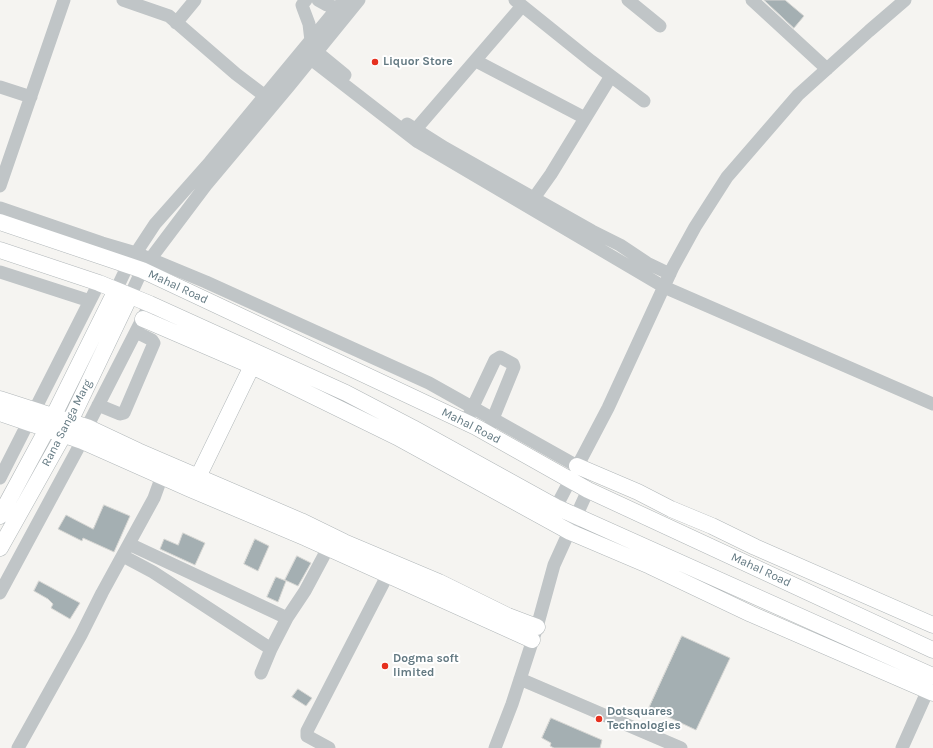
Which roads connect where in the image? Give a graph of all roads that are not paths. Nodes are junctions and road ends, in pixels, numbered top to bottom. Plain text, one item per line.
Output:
1 (64, 0) edge
2 (123, 0) edge
3 (195, 0) edge
4 (306, 0) edge
5 (318, 0) edge
6 (359, 0) edge
7 (628, 0) edge
8 (752, 0) edge
9 (905, 0) edge
10 (518, 3) edge
11 (341, 4) edge
12 (176, 22) junction
13 (660, 26) dead end
14 (313, 51) junction
15 (476, 61) junction
16 (827, 69) junction
17 (612, 76) junction
18 (0, 87) edge
19 (265, 96) junction
20 (31, 97) junction
21 (644, 101) dead end
22 (585, 118) junction
23 (416, 129) junction
24 (0, 186) edge
25 (534, 198) junction
26 (0, 208) edge
27 (0, 222) edge
28 (0, 250) edge
29 (139, 262) junction
30 (0, 272) edge
31 (670, 274) junction
32 (99, 283) junction
33 (664, 287) junction
34 (123, 293) junction
35 (90, 301) junction
36 (150, 304) junction
37 (258, 306) junction
38 (250, 322) junction
39 (139, 326) junction
40 (252, 366) junction
41 (324, 392) junction
42 (0, 398) edge
43 (933, 404) edge
44 (98, 405) junction
45 (473, 408) junction
46 (0, 413) edge
47 (31, 416) junction
48 (465, 422) junction
49 (51, 423) junction
50 (490, 426) junction
51 (67, 428) junction
52 (84, 434) junction
53 (573, 473) junction
54 (162, 476) junction
55 (198, 477) junction
56 (0, 478) edge
57 (588, 490) junction
58 (556, 507) junction
59 (2, 510) edge
60 (576, 516) junction
61 (570, 532) junction
62 (0, 548) edge
63 (328, 548) junction
64 (126, 550) junction
65 (388, 574) junction
66 (0, 593) edge
67 (288, 618) junction
68 (933, 625) edge
69 (534, 634) junction
70 (271, 649) junction
71 (933, 650) edge
72 (261, 673) dead end
73 (520, 679) junction
74 (931, 686) edge
75 (18, 748) edge
76 (329, 748) edge
77 (496, 748) edge
78 (681, 748) edge
79 (902, 748) edge

1 - 20 street
2 - 12 street
3 - 12 street
4 - 14 street
5 - 11 street
6 - 14 street
7 - 13 street
8 - 16 street
9 - 16 street
10 - 15 street
10 - 17 street
11 - 14 street
12 - 19 street
14 - 19 street
14 - 23 street
14 - 29 street
14 - 33 street
15 - 22 street
15 - 23 street
16 - 31 street
17 - 21 street
17 - 22 street
18 - 20 street
19 - 29 street
20 - 24 street
22 - 25 street
23 - 25 street
25 - 31 street
26 - 29 street
27 - 29 main road, Mahal Road
28 - 32 main road
29 - 34 street
29 - 37 street
29 - 38 main road, Mahal Road
30 - 35 street
31 - 33 street
32 - 34 main road
32 - 35 street
33 - 43 street
33 - 53 street
34 - 36 main road
34 - 49 main road, Rana Sanga Marg
34 - 51 main road, Rana Sanga Marg
35 - 47 street
36 - 39 street
36 - 41 main road
37 - 38 street
37 - 45 street
38 - 48 main road, Mahal Road
39 - 40 main road
39 - 44 street
39 - 44 street
40 - 41 main road
40 - 55 main road
41 - 58 main road
41 - 61 main road
42 - 47 main road
44 - 52 street
45 - 48 street
45 - 50 street
45 - 50 street
46 - 47 main road
47 - 49 main road
47 - 56 street
48 - 50 main road, Mahal Road
49 - 51 main road
49 - 59 main road, Rana Sanga Marg
50 - 53 main road, Mahal Road
51 - 52 main road
51 - 62 main road, Rana Sanga Marg
52 - 54 main road
52 - 55 main road
52 - 66 street
53 - 57 main road, Mahal Road
53 - 58 street
53 - 68 main road
54 - 63 main road
54 - 64 street
55 - 69 main road
57 - 60 street
57 - 71 main road, Mahal Road
58 - 60 main road
60 - 61 street
60 - 74 main road
61 - 69 street
61 - 74 main road
63 - 65 main road
63 - 67 street
64 - 67 street
64 - 70 street
64 - 75 street
65 - 69 main road
65 - 76 street
67 - 70 street
69 - 73 street
70 - 72 street
73 - 77 street
73 - 78 street
74 - 79 street

